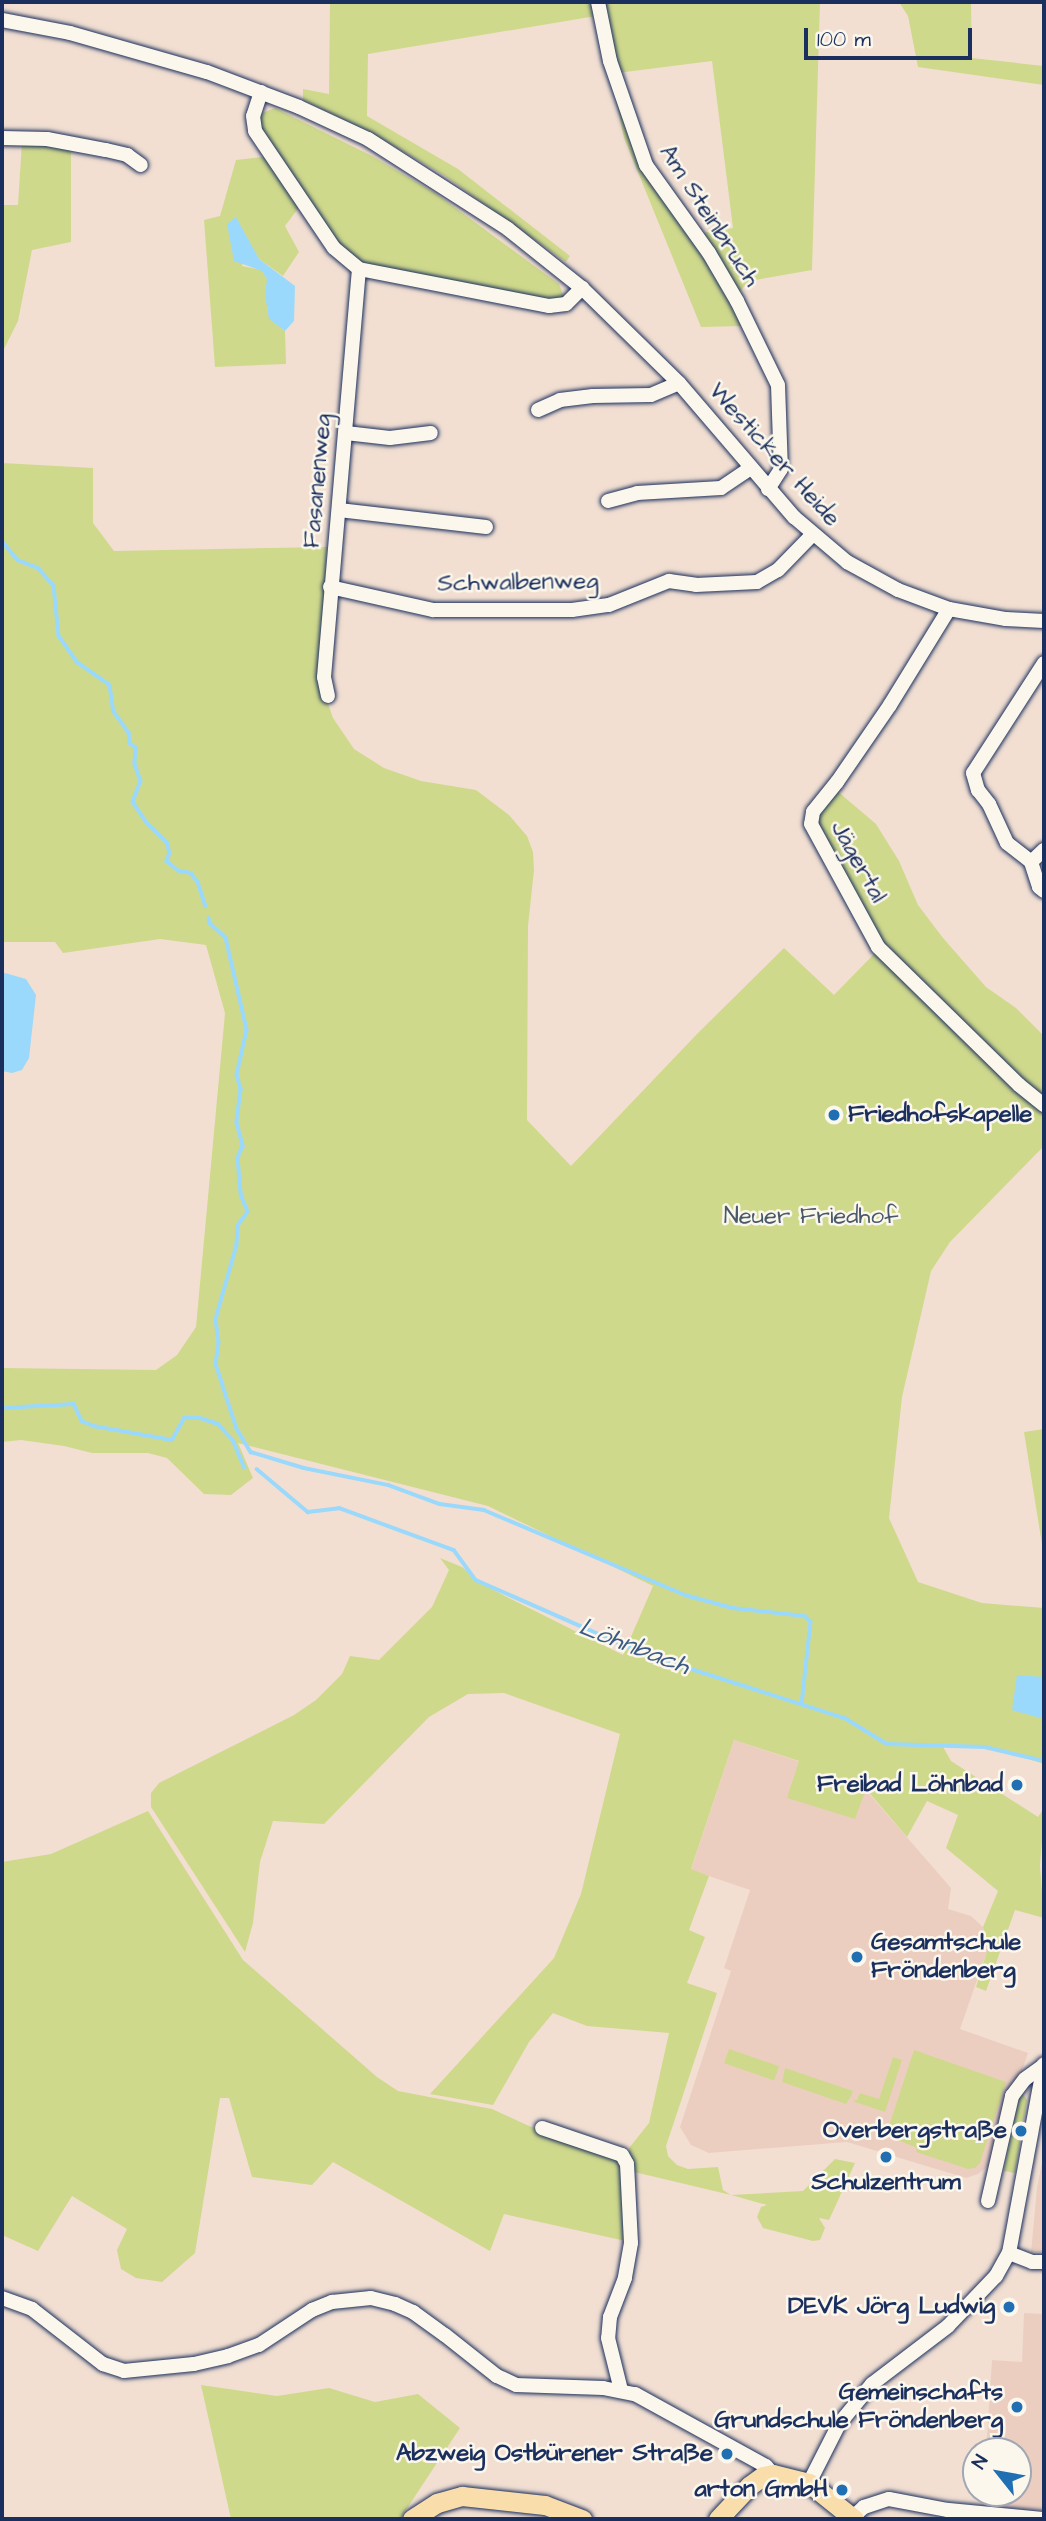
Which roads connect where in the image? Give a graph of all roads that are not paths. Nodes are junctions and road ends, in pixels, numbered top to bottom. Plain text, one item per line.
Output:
1 (598, 2) edge
2 (2, 20) edge
3 (261, 92) junction
4 (2, 138) edge
5 (141, 165) dead end
6 (359, 270) junction
7 (582, 288) junction
8 (679, 383) junction
9 (538, 410) dead end
10 (346, 433) junction
11 (431, 433) dead end
12 (751, 468) junction
13 (768, 489) junction
14 (608, 501) dead end
15 (339, 510) junction
16 (486, 527) dead end
17 (812, 534) junction
18 (330, 587) junction
19 (949, 609) junction
20 (1044, 621) edge
21 (1044, 663) edge
22 (328, 696) dead end
23 (1044, 850) edge
24 (1031, 862) junction
25 (1044, 891) edge
26 (1044, 1105) edge
27 (1044, 2064) edge
28 (542, 2128) dead end
29 (988, 2202) dead end
30 (1009, 2253) junction
31 (1044, 2262) edge
32 (2, 2298) edge
33 (621, 2390) junction
34 (773, 2474) junction
35 (809, 2483) junction
36 (994, 2518) edge
37 (412, 2519) edge
38 (582, 2519) edge
39 (718, 2519) edge
40 (853, 2519) edge
41 (1044, 2519) edge

1 - 13 street, Am Steinbruch
2 - 3 street, Westicker Heide
3 - 6 street
3 - 7 street, Westicker Heide
4 - 5 street
6 - 7 street
6 - 10 street, Fasanenweg
7 - 8 street, Westicker Heide
8 - 9 street
8 - 12 street, Westicker Heide
10 - 11 street
10 - 15 street, Fasanenweg
12 - 13 street, Westicker Heide
12 - 14 street
13 - 17 street, Westicker Heide
15 - 16 street
15 - 18 street, Fasanenweg
17 - 18 street, Schwalbenweg
17 - 19 street, Westicker Heide
18 - 22 street, Fasanenweg
19 - 20 street, Westicker Heide
19 - 26 street, Jägertal
21 - 24 street
23 - 24 street
24 - 25 street
27 - 29 street
27 - 30 street
28 - 33 street
30 - 31 street
30 - 35 street
32 - 33 street
33 - 34 street
34 - 35 main road
34 - 39 main road
35 - 40 main road
36 - 40 street
36 - 41 street
37 - 38 main road

